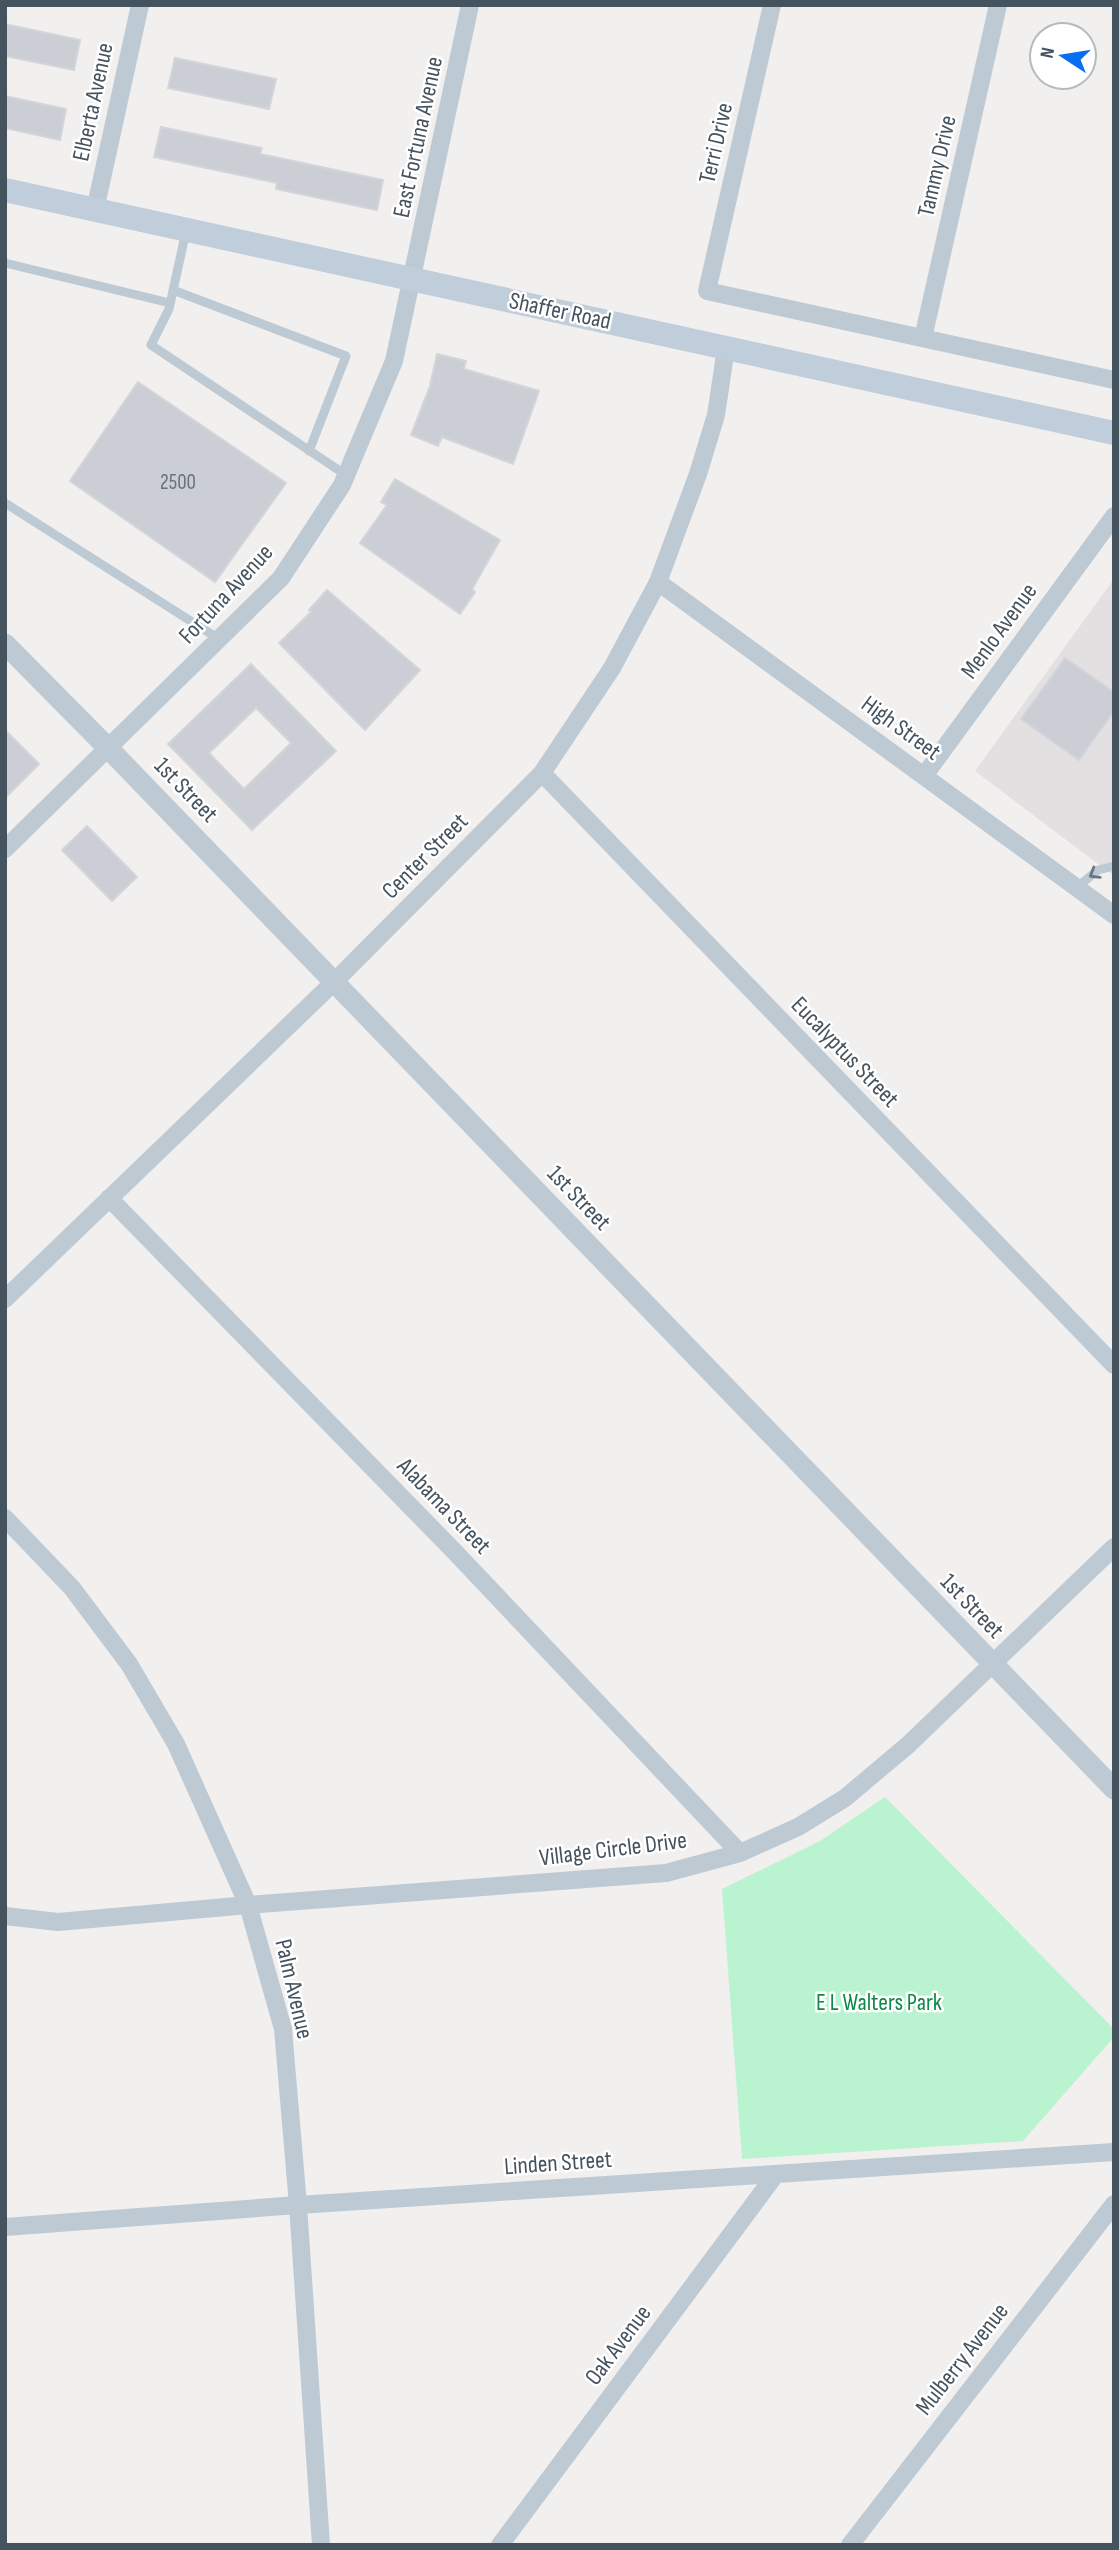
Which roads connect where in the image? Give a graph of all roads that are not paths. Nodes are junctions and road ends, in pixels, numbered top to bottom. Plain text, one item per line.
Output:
1 (140, 5) edge
2 (470, 5) edge
3 (772, 5) edge
4 (998, 5) edge
5 (5, 190) edge
6 (95, 209) junction
7 (187, 230) junction
8 (5, 263) edge
9 (412, 279) junction
10 (173, 290) junction
11 (170, 303) junction
12 (923, 338) junction
13 (726, 348) junction
14 (1114, 380) edge
15 (1114, 433) edge
16 (309, 450) junction
17 (346, 475) junction
18 (5, 503) edge
19 (1114, 516) edge
20 (658, 582) junction
21 (219, 639) junction
22 (5, 644) edge
23 (110, 749) junction
24 (542, 773) junction
25 (924, 776) junction
26 (5, 849) edge
27 (1114, 866) edge
28 (1076, 888) junction
29 (1114, 915) edge
30 (334, 982) junction
31 (110, 1198) junction
32 (5, 1299) edge
33 (1111, 1357) edge
34 (5, 1518) edge
35 (1114, 1547) edge
36 (991, 1664) junction
37 (1114, 1790) edge
38 (740, 1853) junction
39 (248, 1905) junction
40 (5, 1916) edge
41 (1114, 2152) edge
42 (776, 2174) junction
43 (1114, 2204) edge
44 (298, 2205) junction
45 (5, 2227) edge
46 (321, 2545) edge
47 (500, 2545) edge
48 (850, 2545) edge

1 - 6 street, Elberta Avenue
2 - 9 street, East Fortuna Avenue
3 - 12 street, Terri Drive
4 - 12 street, Tammy Drive
5 - 6 main road, Shaffer Road
6 - 7 main road, Shaffer Road
7 - 9 main road, Shaffer Road
7 - 10 lane
8 - 11 lane
9 - 13 main road, Shaffer Road
9 - 17 street, Fortuna Avenue
10 - 11 lane
10 - 16 lane
11 - 16 lane
12 - 14 street
13 - 15 main road, Shaffer Road
13 - 20 street, Center Street
16 - 17 lane
17 - 21 street, Fortuna Avenue
18 - 21 lane
19 - 25 street, Menlo Avenue
20 - 24 street, Center Street
20 - 25 street, High Street
21 - 23 street, Fortuna Avenue
22 - 23 street, 1st Street
23 - 26 street, Fortuna Avenue
23 - 30 street, 1st Street
24 - 30 street, Center Street
24 - 33 street, Eucalyptus Street
25 - 28 street, High Street
27 -> 28 lane
28 - 29 street, High Street
30 - 31 street, Center Street
30 - 36 street, 1st Street
31 - 32 street, Center Street
31 - 38 street, Alabama Street
34 - 39 street, Palm Avenue
35 - 36 street, Village Circle Drive
36 - 37 street, 1st Street
36 - 38 street, Village Circle Drive
38 - 39 street, Village Circle Drive
39 - 40 street, Village Circle Drive
39 - 44 street, Palm Avenue
41 - 42 street, Linden Street
42 - 44 street, Linden Street
42 - 47 street, Oak Avenue
43 - 48 street, Mulberry Avenue
44 - 45 street, Linden Street
44 - 46 street, Palm Avenue

